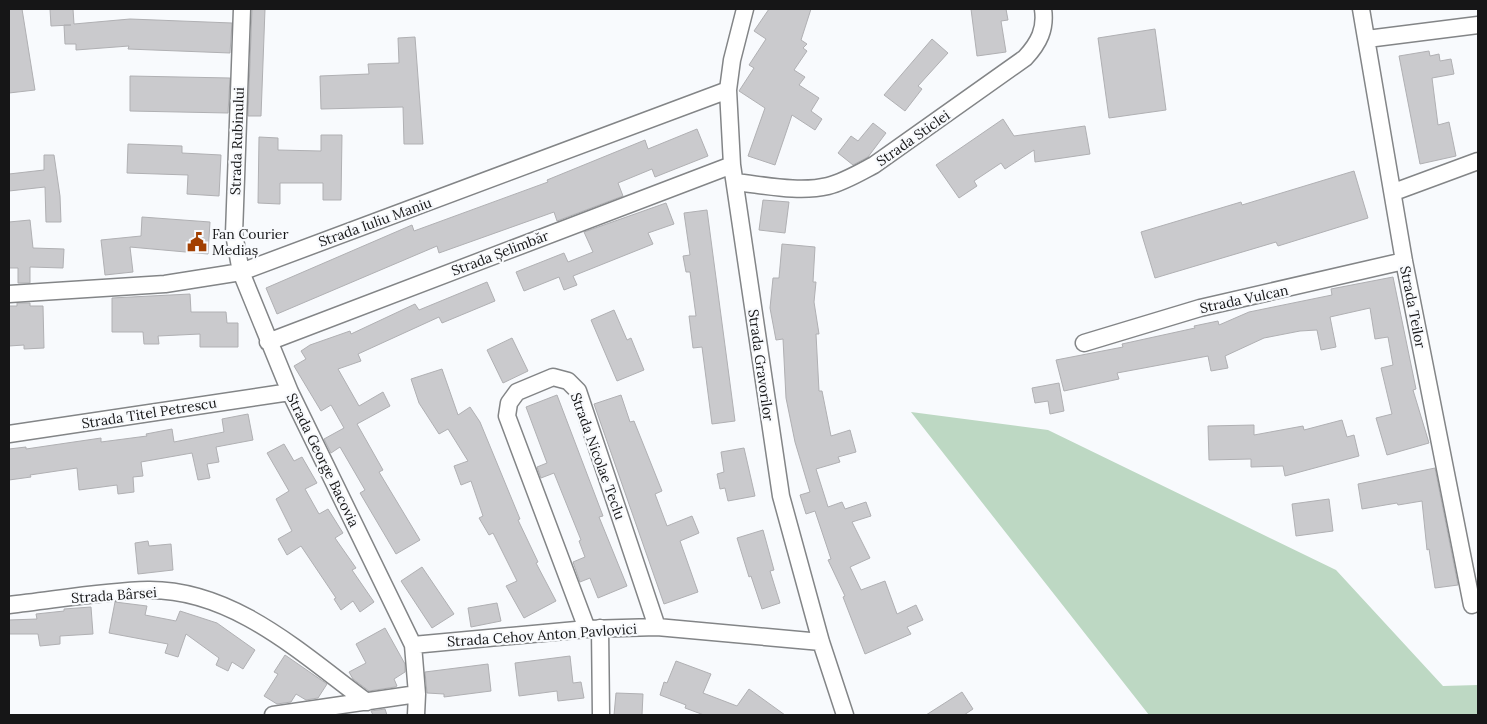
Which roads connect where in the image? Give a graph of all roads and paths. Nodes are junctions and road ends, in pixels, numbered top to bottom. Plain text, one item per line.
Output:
1 (242, 9) edge
2 (745, 9) edge
3 (1043, 9) edge
4 (1361, 9) edge
5 (1478, 25) edge
6 (1368, 39) junction
7 (728, 90) junction
8 (1478, 161) edge
9 (732, 165) junction
10 (735, 182) junction
11 (1394, 192) junction
12 (1404, 262) junction
13 (241, 272) junction
14 (9, 294) edge
15 (268, 342) junction
16 (1084, 343) dead end
17 (290, 392) junction
18 (9, 434) edge
19 (9, 605) edge
20 (1472, 605) dead end
21 (657, 627) junction
22 (594, 628) junction
23 (821, 642) junction
24 (413, 645) junction
25 (417, 694) junction
26 (367, 702) junction
27 (846, 712) edge
28 (273, 715) edge
29 (416, 715) edge
30 (601, 715) edge

1 - 13 street, Strada Rubinului
2 - 7 street, Strada Gravorilor
3 - 10 street, Strada Sticlei
4 - 6 street, Strada Teilor
5 - 6 street
6 - 11 street, Strada Teilor
7 - 9 street, Strada Gravorilor
7 - 13 street, Strada Iuliu Maniu
8 - 11 street
9 - 10 street, Strada Gravorilor
9 - 15 street, Strada Șelimbăr
10 - 23 street, Strada Gravorilor
11 - 12 street, Strada Teilor
12 - 16 street, Strada Vulcan
12 - 20 street, Strada Teilor
13 - 14 street, Strada Iuliu Maniu
13 - 15 street, Strada George Bacovia
15 - 17 street, Strada George Bacovia
17 - 18 street, Strada Titel Petrescu
17 - 24 street, Strada George Bacovia
19 - 26 street, Strada Bârsei
21 - 22 street, Strada Cehov Anton Pavlovici
21 - 22 street, Strada Nicolae Teclu
21 - 23 street, Strada Cehov Anton Pavlovici
22 - 24 street, Strada Cehov Anton Pavlovici
22 - 30 street
23 - 27 street, Strada Gravorilor
24 - 25 street
25 - 26 street
25 - 29 street
26 - 28 street

